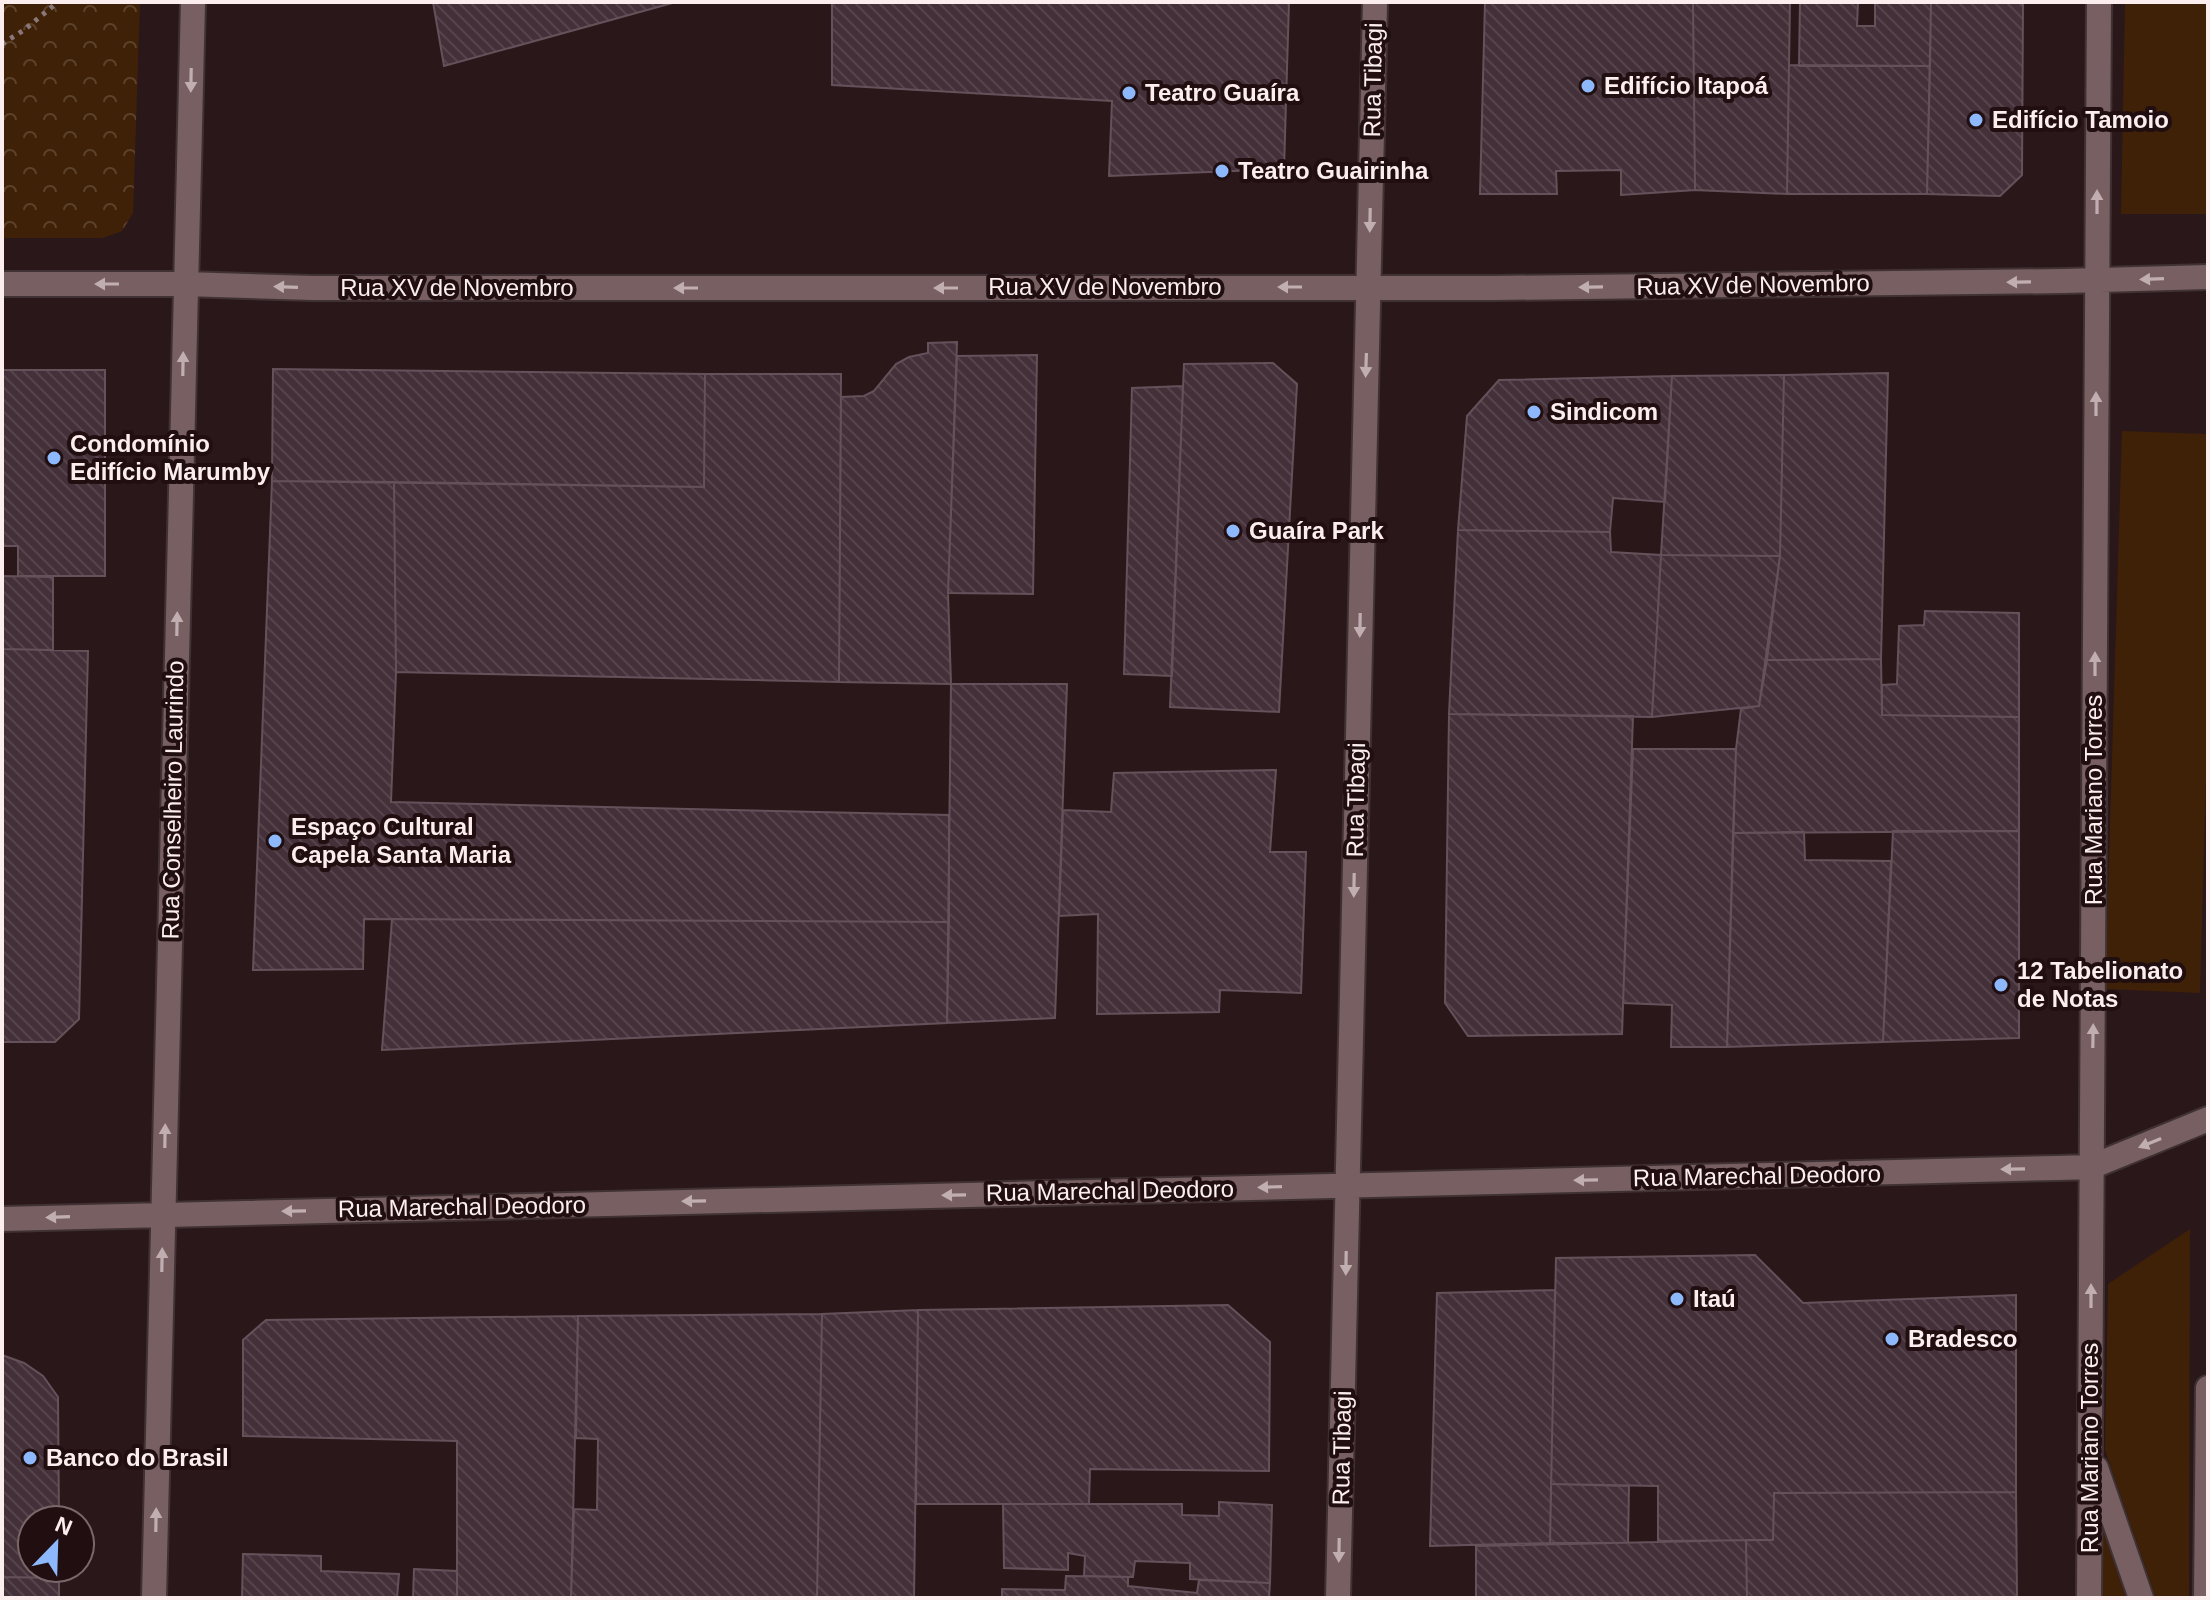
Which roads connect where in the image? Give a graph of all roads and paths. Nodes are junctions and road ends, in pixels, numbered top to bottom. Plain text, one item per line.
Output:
1 (58, 2) edge
2 (193, 2) edge
3 (1375, 2) edge
4 (2099, 2) edge
5 (2, 44) edge
6 (2208, 277) edge
7 (2097, 280) junction
8 (2, 284) edge
9 (185, 284) junction
10 (1368, 287) junction
11 (2208, 1119) edge
12 (2091, 1167) junction
13 (1348, 1185) junction
14 (164, 1214) junction
15 (2, 1219) edge
16 (2208, 1388) edge
17 (2090, 1449) junction
18 (154, 1598) edge
19 (1338, 1598) edge
20 (2089, 1598) edge
21 (2141, 1598) edge
22 (2206, 1598) edge

1 - 5 path
2 -> 9 main road, Rua Conselheiro Laurindo
3 -> 10 main road, Rua Tibagi
7 -> 4 main road, Rua Mariano Torres
6 -> 7 main road, Rua XV de Novembro
7 -> 10 main road, Rua XV de Novembro
12 -> 7 main road, Rua Mariano Torres
9 -> 8 main road, Rua XV de Novembro
10 -> 9 main road, Rua XV de Novembro
14 -> 9 main road, Rua Conselheiro Laurindo
10 -> 13 main road, Rua Tibagi
11 -> 12 main road, Rua Marechal Deodoro
12 -> 13 main road, Rua Marechal Deodoro
17 -> 12 main road, Rua Mariano Torres
13 -> 14 main road, Rua Marechal Deodoro
13 -> 19 main road, Rua Tibagi
14 -> 15 main road, Rua Marechal Deodoro
18 -> 14 main road, Rua Conselheiro Laurindo
16 - 22 main road
17 - 20 main road, Rua Mariano Torres
17 - 21 main road

